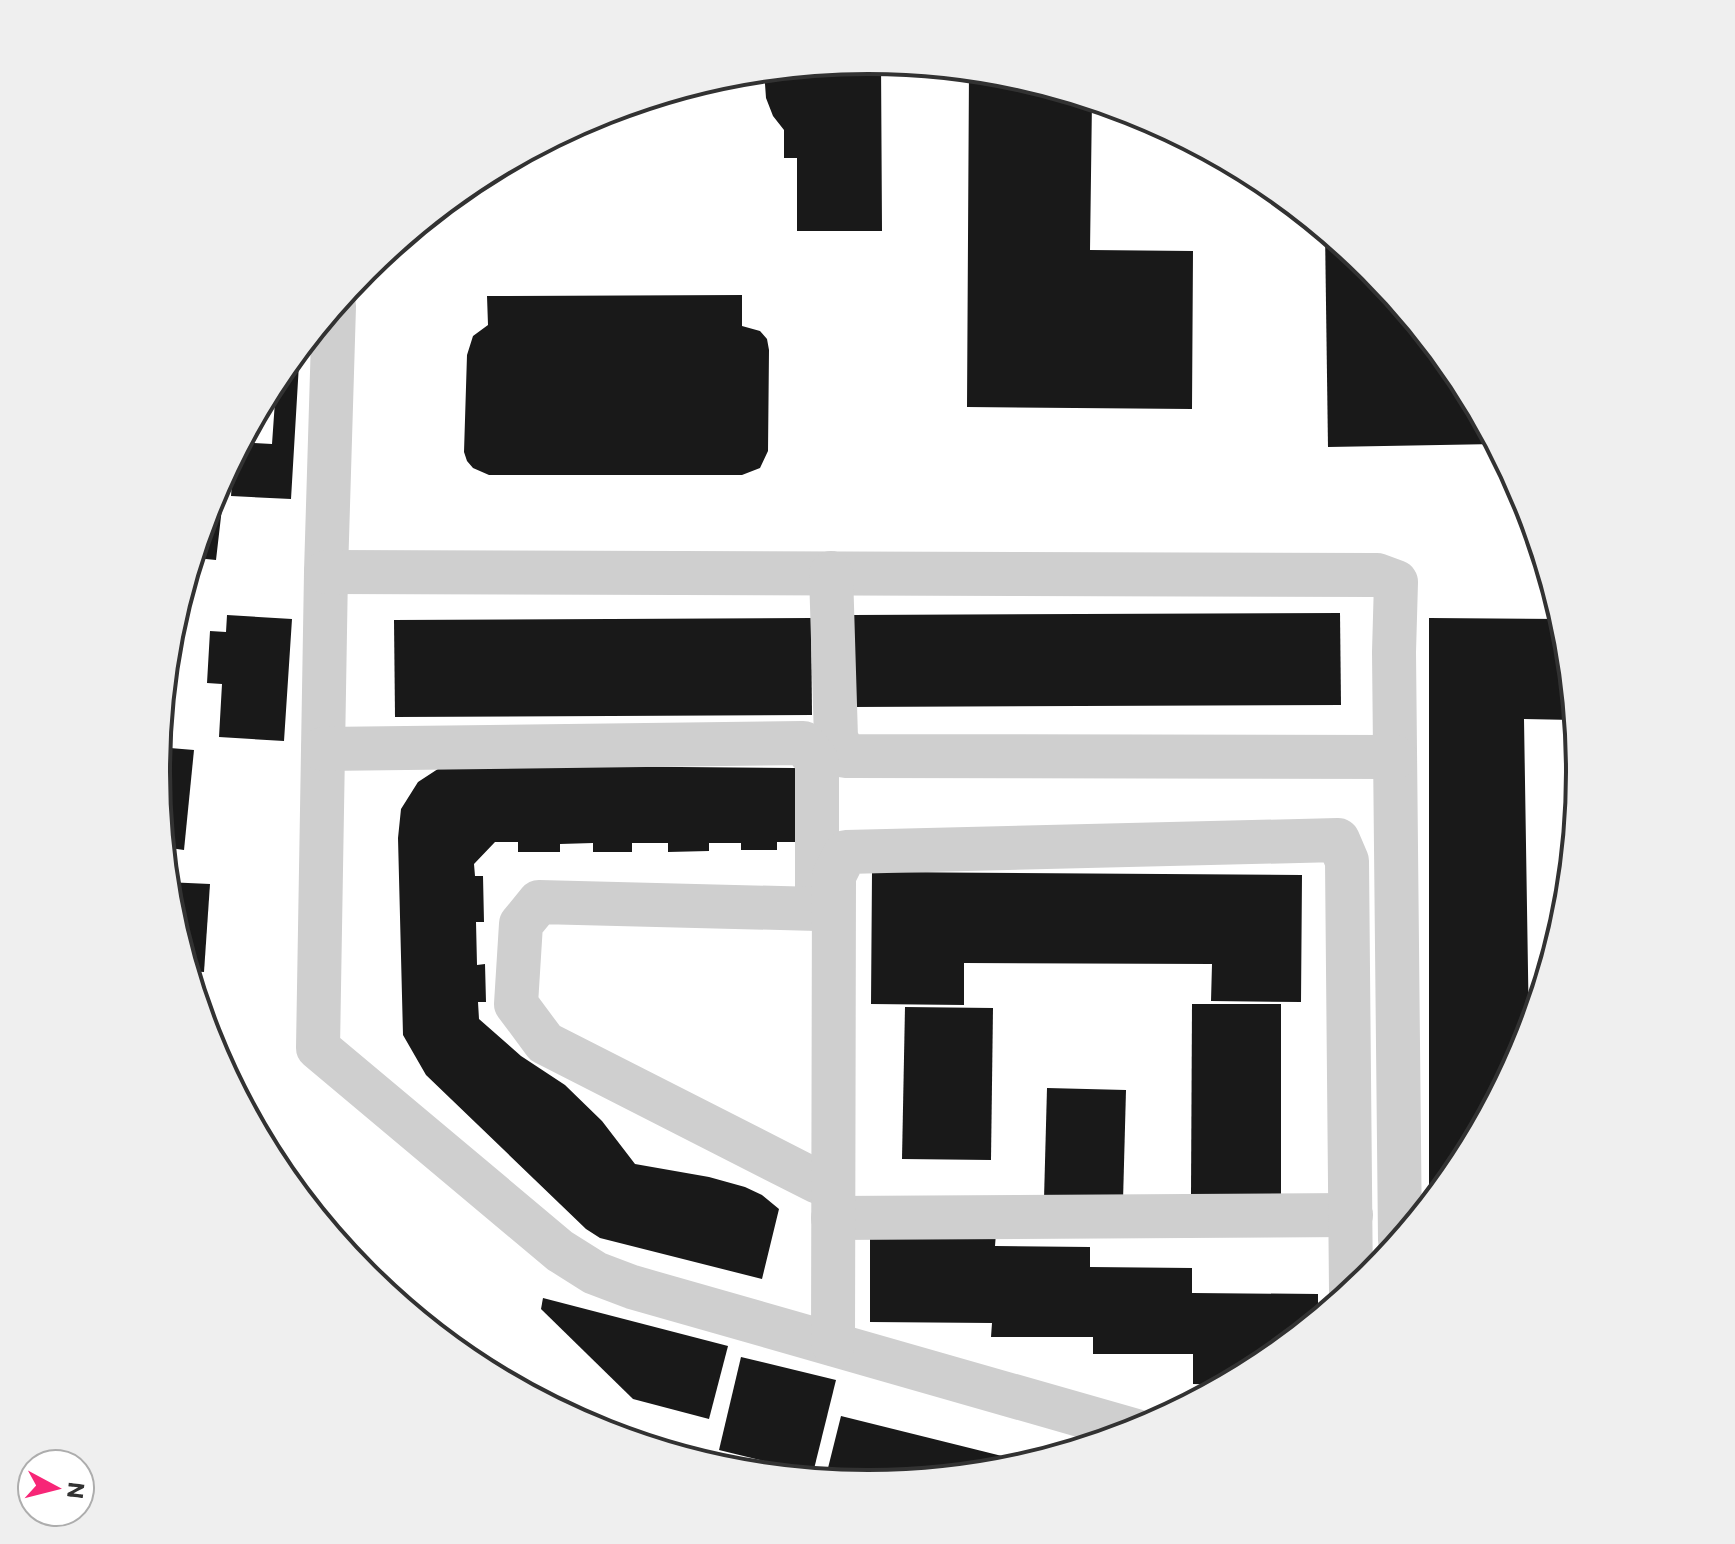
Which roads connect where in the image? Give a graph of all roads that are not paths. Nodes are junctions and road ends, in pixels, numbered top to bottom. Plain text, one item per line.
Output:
1 (333, 323) edge
2 (326, 572) junction
3 (831, 573) junction
4 (323, 749) junction
5 (1395, 757) junction
6 (818, 909) junction
7 (826, 1200) junction
8 (1351, 1215) junction
9 (1400, 1223) edge
10 (1351, 1275) edge
11 (826, 1342) junction
12 (1109, 1427) edge

1 - 2 street
2 - 3 street
2 - 4 street
3 - 5 street
3 - 5 street
4 - 6 street
4 - 11 street
5 - 9 street
6 - 7 street
6 - 7 street
7 - 8 street
7 - 8 street
7 - 11 street
8 - 10 street
11 - 12 street

